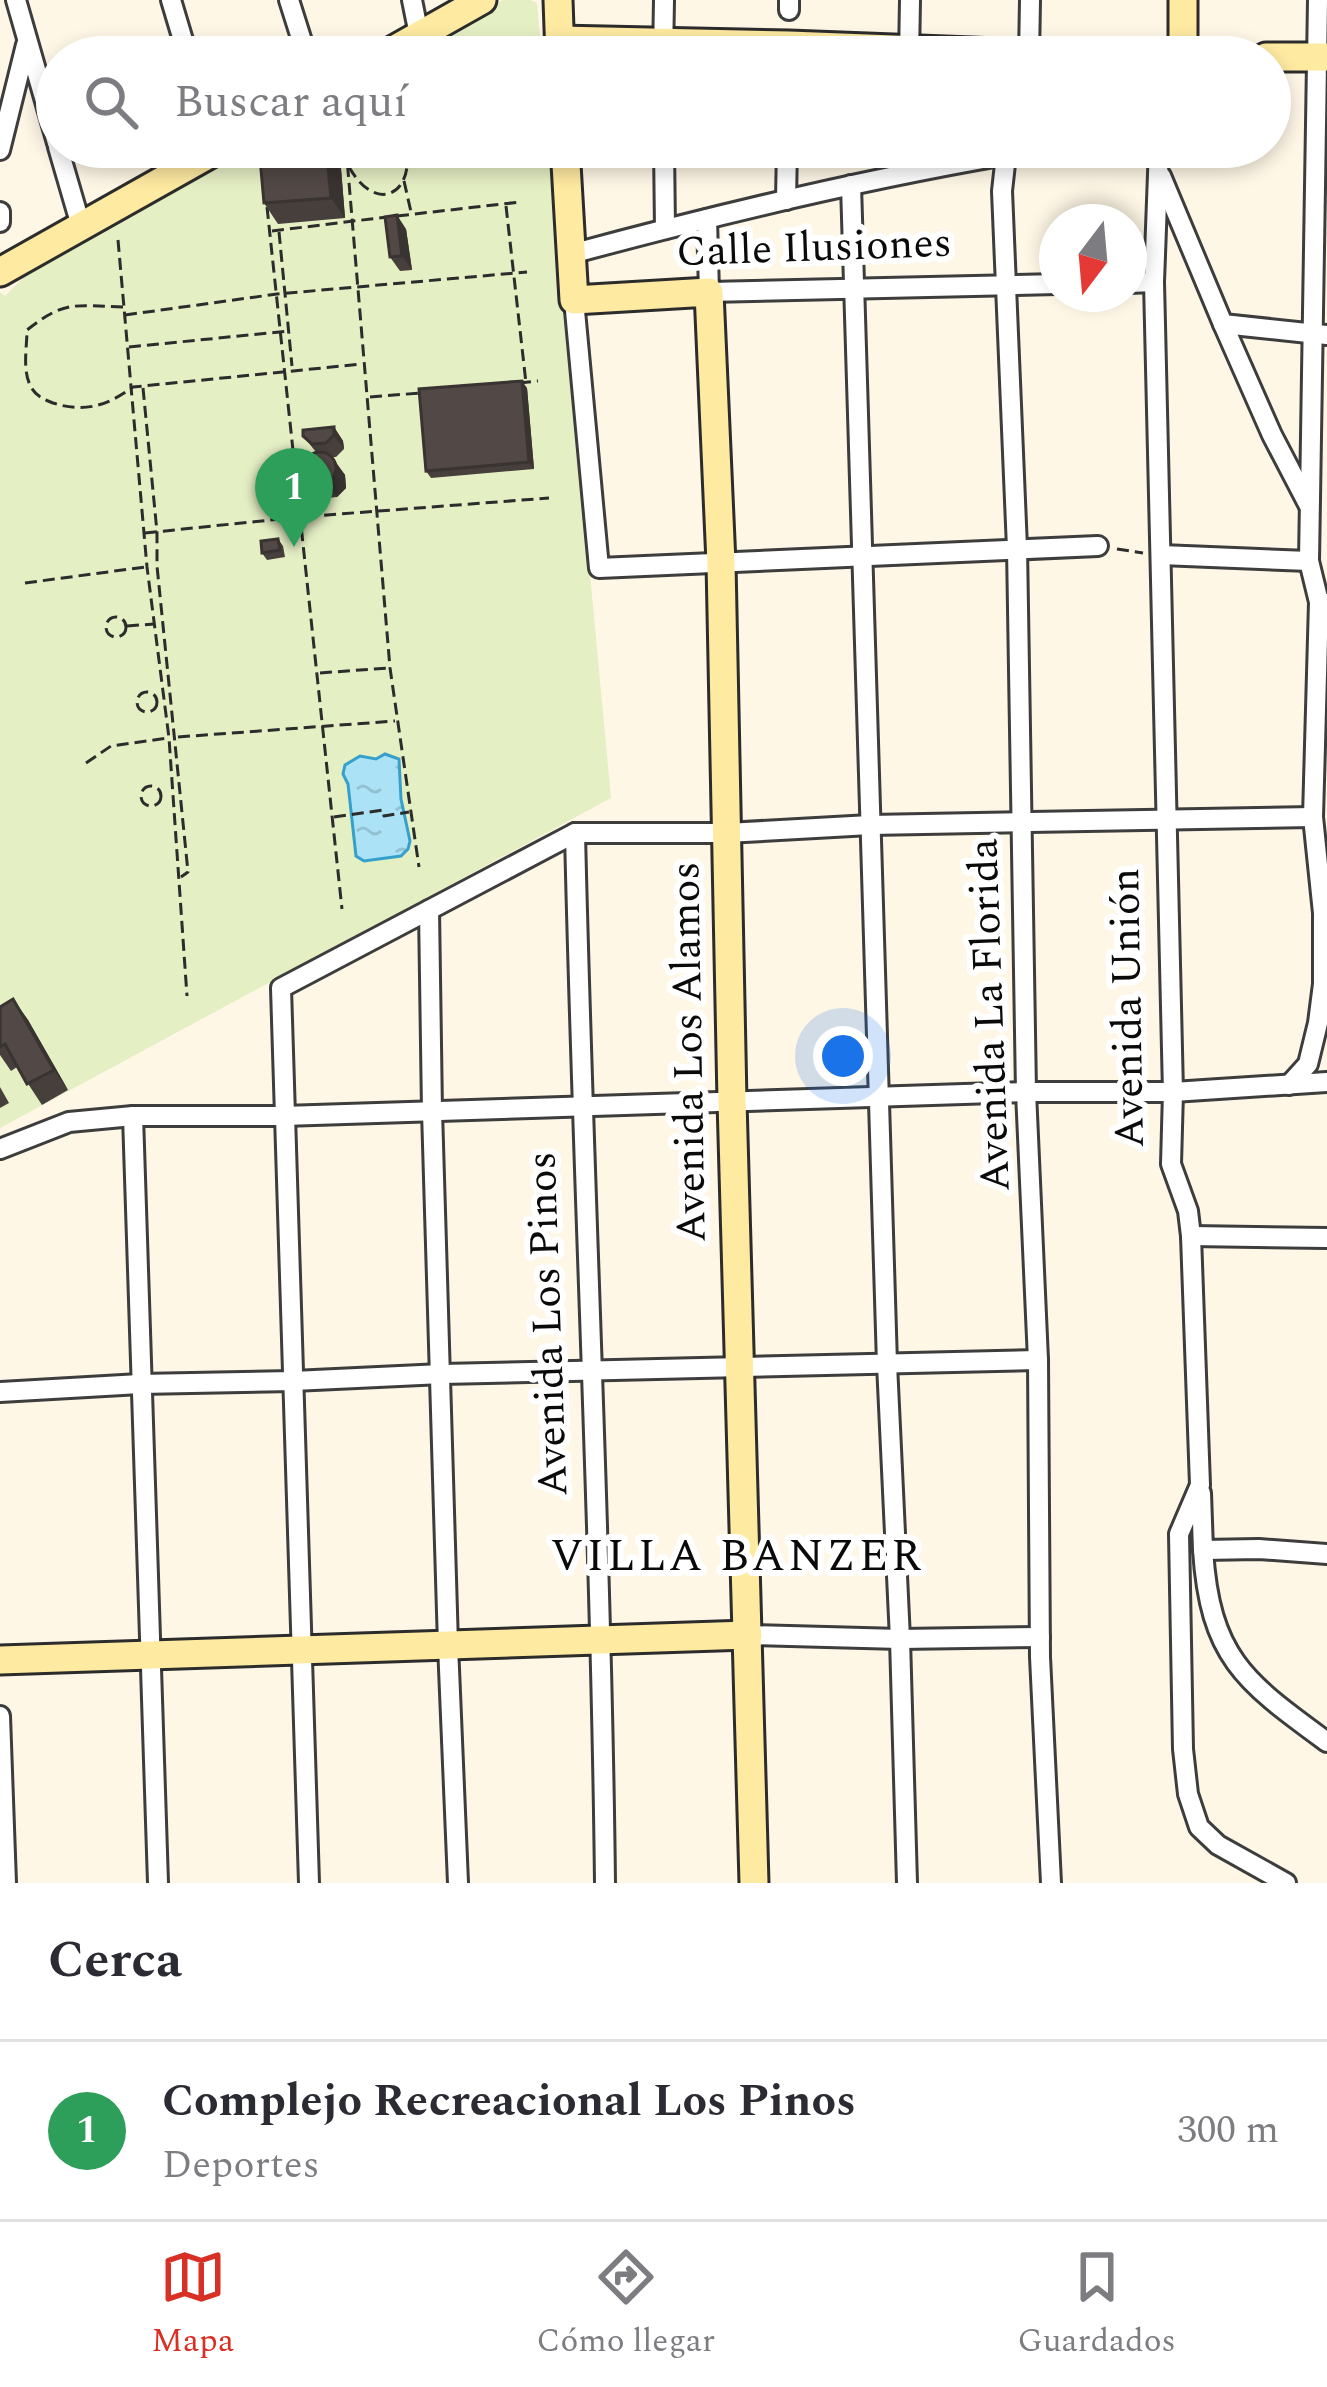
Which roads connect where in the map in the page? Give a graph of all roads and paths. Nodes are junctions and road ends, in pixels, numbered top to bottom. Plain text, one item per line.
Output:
1 (16, 0) edge
2 (171, 0) edge
3 (289, 0) edge
4 (412, 0) edge
5 (482, 0) edge
6 (558, 0) edge
7 (664, 0) edge
8 (910, 0) edge
9 (1030, 0) edge
10 (1183, 0) edge
11 (1318, 0) edge
12 (419, 34) junction
13 (182, 36) edge
14 (300, 36) edge
15 (416, 36) edge
16 (559, 36) edge
17 (663, 36) edge
18 (909, 36) edge
19 (1029, 36) edge
20 (1183, 36) edge
21 (27, 40) junction
22 (1291, 57) edge
23 (1322, 57) edge
24 (36, 70) edge
25 (0, 150) edge
26 (65, 168) edge
27 (183, 168) edge
28 (348, 168) edge
29 (349, 168) edge
30 (407, 168) edge
31 (566, 168) edge
32 (664, 168) edge
33 (787, 168) edge
34 (908, 168) edge
35 (927, 168) edge
36 (1006, 168) edge
37 (1158, 170) joint
38 (908, 172) junction
39 (404, 179) junction
40 (851, 185) junction
41 (786, 200) junction
42 (520, 202) dead end
43 (506, 203) junction
44 (268, 209) edge
45 (0, 212) edge
46 (411, 214) junction
47 (707, 219) junction
48 (0, 222) edge
49 (351, 222) junction
50 (81, 226) junction
51 (665, 229) junction
52 (279, 230) junction
53 (270, 231) junction
54 (118, 240) dead end
55 (571, 254) junction
56 (0, 272) edge
57 (527, 272) dead end
58 (514, 273) junction
59 (1147, 282) edge
60 (1154, 282) junction
61 (1039, 284) edge
62 (1006, 285) junction
63 (358, 286) junction
64 (855, 287) junction
65 (709, 292) junction
66 (285, 293) junction
67 (277, 294) junction
68 (574, 299) junction
69 (124, 307) junction
70 (125, 315) junction
71 (1223, 324) junction
72 (289, 331) junction
73 (280, 332) junction
74 (1321, 335) edge
75 (129, 347) junction
76 (364, 364) junction
77 (292, 369) junction
78 (285, 370) junction
79 (538, 382) dead end
80 (526, 383) junction
81 (503, 385) edge
82 (142, 386) junction
83 (133, 387) junction
84 (436, 391) edge
85 (368, 398) junction
86 (549, 498) dead end
87 (1308, 504) junction
88 (375, 511) junction
89 (300, 517) junction
90 (157, 532) junction
91 (145, 533) junction
92 (1098, 546) joint
93 (1018, 548) junction
94 (1161, 555) junction
95 (862, 556) junction
96 (1309, 561) junction
97 (721, 563) junction
98 (147, 567) junction
99 (25, 583) dead end
100 (1323, 602) edge
101 (154, 624) junction
102 (125, 626) dead end
103 (390, 668) junction
104 (317, 673) junction
105 (156, 702) dead end
106 (164, 702) junction
107 (397, 721) junction
108 (322, 724) junction
109 (172, 737) junction
110 (86, 763) dead end
111 (180, 791) junction
112 (173, 792) junction
113 (161, 793) dead end
114 (411, 811) junction
115 (332, 817) junction
116 (1313, 817) junction
117 (1167, 820) junction
118 (1020, 821) junction
119 (870, 824) junction
120 (575, 833) junction
121 (726, 833) junction
122 (419, 867) dead end
123 (179, 878) junction
124 (342, 909) dead end
125 (429, 910) junction
126 (1325, 913) edge
127 (187, 996) dead end
128 (1327, 1082) edge
129 (1289, 1085) junction
130 (1026, 1091) junction
131 (1173, 1092) junction
132 (878, 1096) junction
133 (733, 1101) junction
134 (581, 1105) junction
135 (432, 1111) junction
136 (133, 1116) junction
137 (283, 1116) junction
138 (0, 1149) edge
139 (1191, 1236) junction
140 (1327, 1238) edge
141 (1038, 1360) junction
142 (886, 1364) junction
143 (739, 1367) junction
144 (593, 1370) junction
145 (442, 1374) junction
146 (293, 1381) junction
147 (140, 1384) junction
148 (0, 1392) edge
149 (1200, 1491) junction
150 (1203, 1550) junction
151 (1319, 1553) edge
152 (1327, 1570) edge
153 (748, 1635) junction
154 (1040, 1637) junction
155 (900, 1639) junction
156 (602, 1640) junction
157 (448, 1645) junction
158 (300, 1650) junction
159 (149, 1655) junction
160 (0, 1660) edge
161 (0, 1716) edge
162 (1327, 1742) edge
163 (6, 1883) edge
164 (158, 1883) edge
165 (309, 1883) edge
166 (458, 1883) edge
167 (604, 1883) edge
168 (754, 1883) edge
169 (907, 1883) edge
170 (1051, 1883) edge
171 (1286, 1883) edge

1 - 21 street
2 - 13 street
3 - 14 street
4 - 12 street
5 - 12 street
6 - 16 street
7 - 17 street
8 - 18 street
9 - 19 street
10 - 20 street
11 - 23 street
12 - 15 street
21 - 24 street
21 - 25 street
22 - 23 street
23 - 74 street
26 - 50 street
27 - 50 street
28 - 49 path
29 - 39 path
30 - 39 path
31 - 55 street
32 - 51 street
33 - 41 street
34 - 38 street
35 - 38 street
36 - 62 street, Avenida La Florida
37 - 60 street, Avenida Unión
37 - 71 street
38 - 40 street
39 - 46 path
40 - 41 street
40 - 64 street
41 - 47 street
42 - 43 path
43 - 46 path
43 - 58 path
44 - 53 path
45 - 48 street
46 - 49 path
47 - 51 street
47 - 65 street, Avenida Los Alamos
49 - 52 path
49 - 63 path
50 - 56 street
51 - 55 street
52 - 53 path
52 - 66 path
53 - 67 path
54 - 69 path
55 - 68 street
57 - 58 path
58 - 63 path
58 - 80 path
59 - 60 street
60 - 94 street, Avenida Unión
61 - 62 street, Calle Ilusiones
62 - 64 street, Calle Ilusiones
62 - 93 street, Avenida La Florida
63 - 66 path
63 - 76 path
64 - 65 street, Calle Ilusiones
64 - 95 street
65 - 68 street, Calle Ilusiones
65 - 97 street, Avenida Los Alamos
66 - 67 path
66 - 72 path
67 - 70 path
67 - 73 path
68 - 97 street
69 - 70 path
69 - 83 path
70 - 75 path
71 - 74 street
71 - 87 street
72 - 73 path
72 - 77 path
73 - 75 path
73 - 78 path
74 - 87 street
75 - 83 path
76 - 77 path
76 - 85 path
77 - 78 path
78 - 82 path
78 - 89 path
79 - 80 path
80 - 81 path
82 - 83 path
82 - 90 path
83 - 91 path
84 - 85 path
85 - 88 path
86 - 88 path
87 - 96 street
88 - 89 path
88 - 103 path
89 - 90 path
89 - 104 path
90 - 91 path
90 - 109 path
91 - 98 path
92 - 93 street
92 - 94 path
93 - 95 street
93 - 118 street, Avenida La Florida
94 - 96 street
94 - 117 street, Avenida Unión
95 - 97 street
95 - 119 street
96 - 100 street
97 - 121 street, Avenida Los Alamos
98 - 99 path
98 - 101 path
100 - 116 street
101 - 102 path
101 - 106 path
103 - 104 path
103 - 107 path
104 - 108 path
105 - 106 path
106 - 109 path
107 - 108 path
107 - 114 path
108 - 109 path
108 - 115 path
109 - 110 path
109 - 111 path
109 - 112 path
111 - 112 path
111 - 123 path
112 - 113 path
112 - 123 path
114 - 115 path
114 - 122 path
115 - 124 path
116 - 117 street
116 - 126 street
117 - 118 street
117 - 131 street, Avenida Unión
118 - 119 street
118 - 130 street, Avenida La Florida
119 - 121 street
119 - 132 street
120 - 121 street
120 - 125 street
120 - 134 street, Avenida Los Pinos
121 - 133 street, Avenida Los Alamos
123 - 127 path
125 - 135 street
125 - 137 street
126 - 129 street
128 - 129 street
129 - 131 street
130 - 131 street
130 - 132 street
130 - 141 street, Avenida La Florida
131 - 139 street, Avenida Unión
132 - 133 street
132 - 142 street
133 - 134 street
133 - 143 street, Avenida Los Alamos
134 - 135 street
134 - 144 street, Avenida Los Pinos
135 - 137 street
135 - 145 street
136 - 137 street
136 - 138 street
136 - 147 street
137 - 146 street
139 - 140 street
139 - 149 street, Avenida Unión
141 - 142 street
141 - 154 street, Avenida La Florida
142 - 143 street
142 - 155 street
143 - 144 street
143 - 153 street, Avenida Los Alamos
144 - 145 street
144 - 156 street, Avenida Los Pinos
145 - 146 street
145 - 157 street
146 - 147 street
146 - 158 street
147 - 148 street
147 - 159 street
149 - 150 street
149 - 171 street, Avenida Unión
150 - 151 street
150 - 162 street
151 - 152 street
153 - 155 street
153 - 156 street
153 - 168 street, Avenida Los Alamos
154 - 155 street
154 - 170 street, Avenida La Florida
155 - 169 street
156 - 157 street
156 - 167 street, Avenida Los Pinos
157 - 158 street
157 - 166 street
158 - 159 street
158 - 165 street
159 - 160 street
159 - 164 street
161 - 163 street

